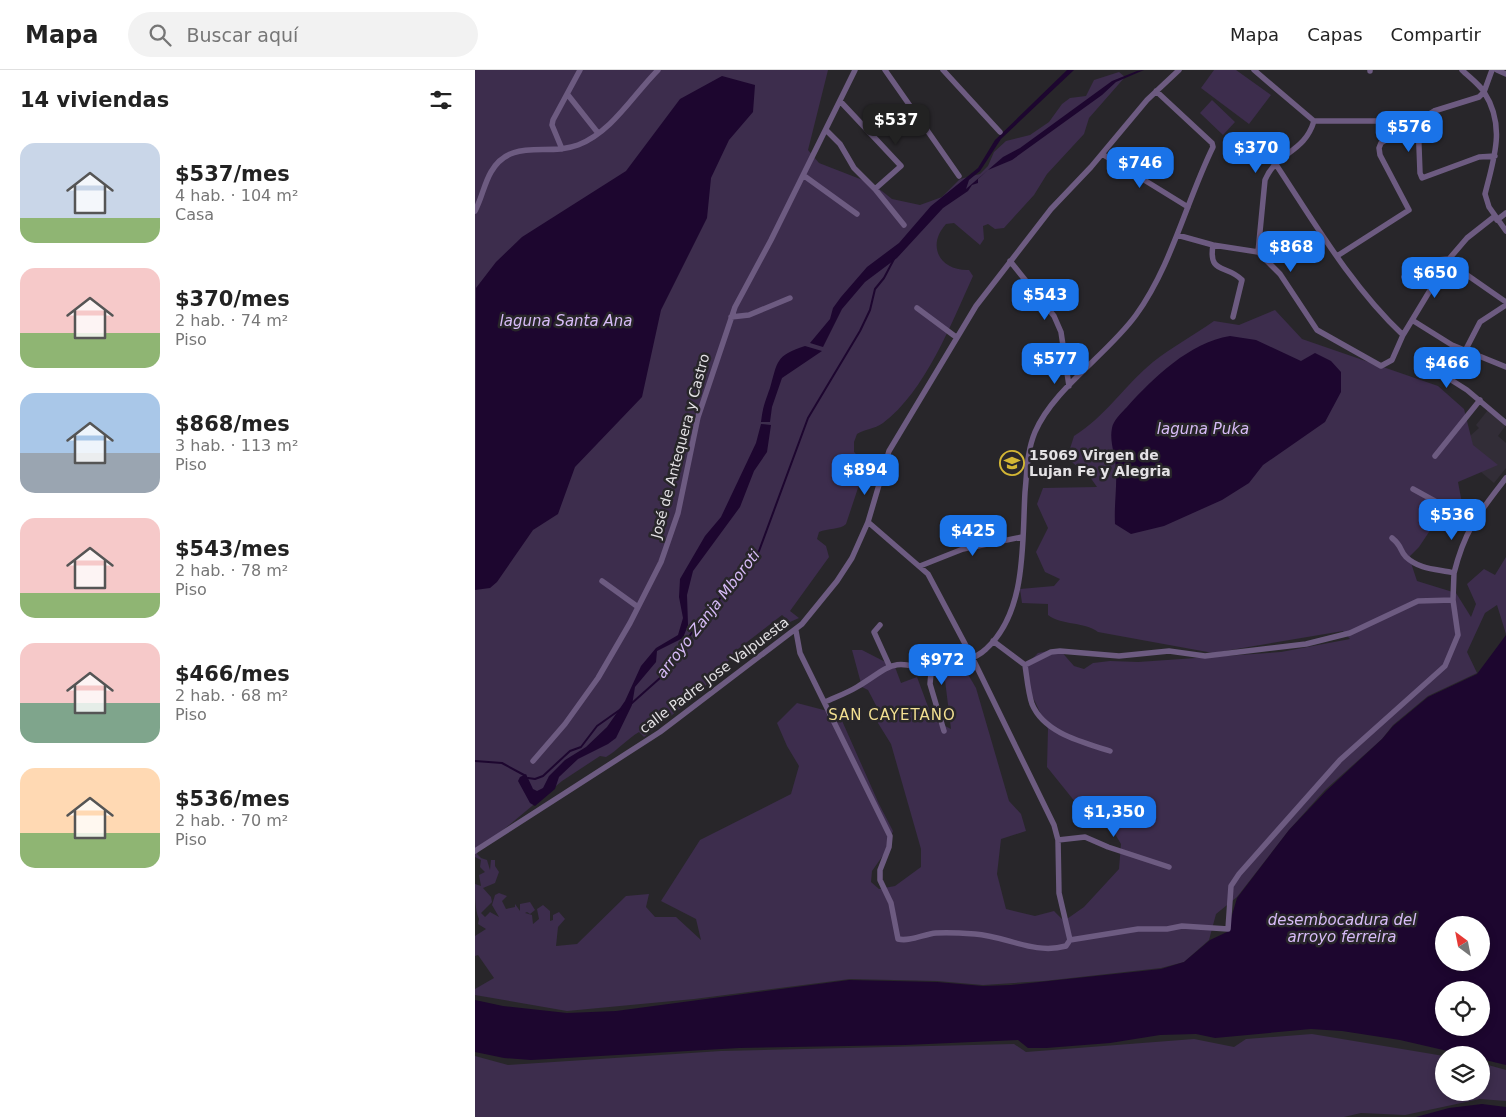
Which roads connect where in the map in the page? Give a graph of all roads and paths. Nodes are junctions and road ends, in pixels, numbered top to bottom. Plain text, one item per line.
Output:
1 (580, 70) edge
2 (658, 70) edge
3 (855, 70) edge
4 (885, 70) edge
5 (943, 70) edge
6 (1179, 70) edge
7 (1254, 70) edge
8 (1462, 70) edge
9 (1492, 70) edge
10 (1497, 70) edge
11 (1506, 74) edge
12 (1156, 91) junction
13 (1484, 92) junction
14 (568, 95) junction
15 (840, 101) junction
16 (1418, 120) junction
17 (1314, 121) junction
18 (1406, 127) junction
19 (826, 130) junction
20 (1000, 132) dead end
21 (598, 133) junction
22 (562, 149) junction
23 (1102, 154) junction
24 (1495, 156) junction
25 (1275, 163) junction
26 (803, 176) junction
27 (959, 176) dead end
28 (875, 190) junction
29 (1188, 207) junction
30 (475, 211) edge
31 (1506, 213) edge
32 (857, 214) dead end
33 (1496, 218) junction
34 (903, 225) dead end
35 (1506, 231) edge
36 (1177, 235) junction
37 (1213, 245) junction
38 (1259, 252) junction
39 (1337, 256) junction
40 (1448, 260) junction
41 (1010, 261) junction
42 (1404, 277) dead end
43 (790, 298) dead end
44 (1506, 304) edge
45 (917, 308) dead end
46 (731, 317) junction
47 (1233, 317) dead end
48 (1412, 320) junction
49 (1403, 335) junction
50 (957, 337) junction
51 (1465, 351) junction
52 (1426, 364) dead end
53 (1506, 367) edge
54 (1069, 386) junction
55 (1479, 400) junction
56 (1506, 423) edge
57 (1435, 456) dead end
58 (1506, 478) edge
59 (1413, 489) dead end
60 (868, 522) junction
61 (1473, 522) junction
62 (1022, 537) junction
63 (1392, 538) dead end
64 (920, 566) junction
65 (1454, 573) junction
66 (602, 581) dead end
67 (1453, 600) junction
68 (638, 607) junction
69 (879, 625) dead end
70 (796, 631) junction
71 (993, 641) junction
72 (972, 657) junction
73 (889, 665) junction
74 (1025, 665) junction
75 (931, 674) junction
76 (825, 702) junction
77 (944, 731) dead end
78 (1110, 751) dead end
79 (533, 761) dead end
80 (1058, 840) junction
81 (475, 852) edge
82 (1169, 867) dead end
83 (1070, 940) junction

1 - 14 street
2 - 21 street
3 - 15 street, José de Antequera y Castro
4 - 27 street
5 - 20 street
6 - 12 street, calle Padre Jose Valpuesta
7 - 17 street
8 - 13 street
9 - 13 street
10 - 11 street
12 - 23 street, calle Padre Jose Valpuesta
12 - 29 street
13 - 16 street
13 - 24 street
14 - 21 street
14 - 22 street
15 - 19 street, José de Antequera y Castro
15 - 28 street
16 - 18 street
16 - 24 street
17 - 18 street
17 - 25 street
18 - 39 street
19 - 26 street, José de Antequera y Castro
19 - 28 street
21 - 22 street
22 - 30 street
23 - 29 street
23 - 41 street, calle Padre Jose Valpuesta
24 - 33 street
25 - 38 street
25 - 39 street
26 - 32 street
26 - 46 street, José de Antequera y Castro
28 - 34 street
29 - 36 street
31 - 33 street
33 - 35 street
33 - 40 street
36 - 37 street
36 - 54 street
37 - 38 street
37 - 47 street
38 - 49 street
39 - 49 street
40 - 42 street
40 - 44 street
40 - 48 street
41 - 50 street, calle Padre Jose Valpuesta
41 - 54 street
43 - 46 street
44 - 51 street
45 - 50 street
46 - 68 street, José de Antequera y Castro
48 - 49 street
48 - 51 street
50 - 60 street, calle Padre Jose Valpuesta
51 - 53 street
52 - 55 street
54 - 62 street
55 - 56 street
55 - 57 street
58 - 61 street
59 - 61 street
60 - 64 street
60 - 70 street, calle Padre Jose Valpuesta
61 - 65 street
62 - 64 street
62 - 71 street
63 - 65 street
64 - 72 street
65 - 67 street
66 - 68 street
67 - 74 street
67 - 83 street
68 - 79 street, José de Antequera y Castro
69 - 73 street
70 - 76 street
70 - 81 street, calle Padre Jose Valpuesta
71 - 72 street
71 - 74 street
72 - 75 street
72 - 80 street
73 - 75 street
73 - 76 street
74 - 78 street
75 - 77 street
76 - 83 street
80 - 82 street
80 - 83 street

